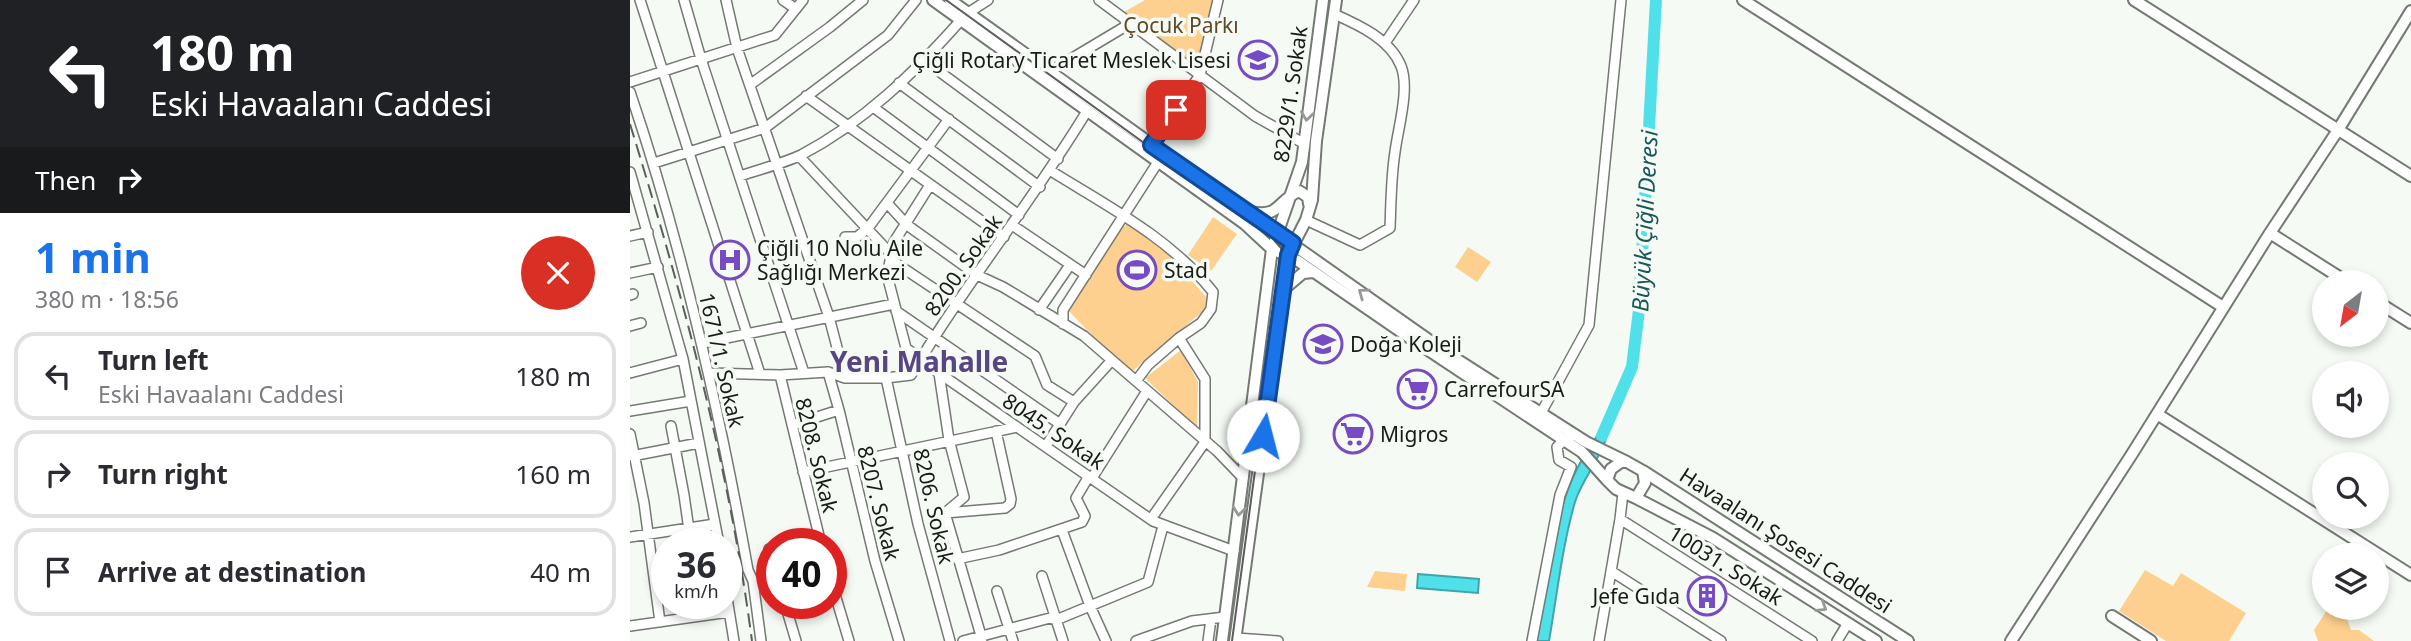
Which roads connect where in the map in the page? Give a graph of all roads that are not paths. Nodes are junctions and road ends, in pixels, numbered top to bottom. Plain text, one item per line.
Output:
1 (640, 0) edge
2 (684, 0) edge
3 (726, 0) edge
4 (783, 0) edge
5 (803, 0) edge
6 (863, 0) edge
7 (916, 0) edge
8 (933, 0) edge
9 (950, 0) edge
10 (988, 0) edge
11 (1099, 0) edge
12 (1217, 0) edge
13 (1323, 0) edge
14 (1336, 0) edge
15 (1414, 0) edge
16 (1621, 0) edge
17 (1743, 0) edge
18 (2134, 0) edge
19 (796, 9) junction
20 (2411, 11) edge
21 (1334, 14) junction
22 (965, 17) junction
23 (1131, 23) junction
24 (1385, 43) junction
25 (737, 48) junction
26 (701, 59) junction
27 (925, 61) junction
28 (663, 71) junction
29 (1049, 72) junction
30 (1200, 75) junction
31 (630, 82) edge
32 (899, 83) junction
33 (751, 84) junction
34 (630, 92) edge
35 (806, 96) junction
36 (873, 107) junction
37 (1087, 111) junction
38 (949, 119) junction
39 (849, 127) junction
40 (765, 128) junction
41 (2338, 130) junction
42 (727, 138) junction
43 (1303, 143) junction
44 (1151, 145) junction
45 (929, 148) junction
46 (689, 151) junction
47 (799, 156) junction
48 (1058, 159) junction
49 (1158, 162) junction
50 (654, 163) junction
51 (778, 164) junction
52 (910, 171) junction
53 (1051, 171) junction
54 (630, 172) edge
55 (740, 176) junction
56 (2411, 176) edge
57 (930, 185) junction
58 (1040, 187) junction
59 (633, 192) edge
60 (1292, 194) junction
61 (887, 203) junction
62 (1310, 207) junction
63 (1245, 211) junction
64 (1019, 215) junction
65 (1123, 217) junction
66 (1306, 220) junction
67 (905, 222) junction
68 (1012, 225) junction
69 (868, 228) junction
70 (648, 232) junction
71 (2270, 233) junction
72 (1279, 234) junction
73 (630, 236) edge
74 (845, 237) dead end
75 (1003, 237) junction
76 (1293, 243) junction
77 (1272, 249) junction
78 (891, 254) junction
79 (1288, 255) junction
80 (1070, 265) junction
81 (658, 267) junction
82 (2328, 270) edge
83 (1314, 272) junction
84 (630, 273) edge
85 (976, 275) junction
86 (1086, 275) junction
87 (1284, 289) junction
88 (956, 305) junction
89 (895, 307) junction
90 (2223, 307) junction
91 (2389, 309) edge
92 (1039, 310) junction
93 (829, 317) junction
94 (641, 323) dead end
95 (2411, 323) edge
96 (1063, 324) junction
97 (630, 326) edge
98 (789, 326) junction
99 (748, 334) junction
100 (934, 338) junction
101 (1179, 338) junction
102 (702, 343) junction
103 (921, 358) junction
104 (683, 359) junction
105 (1112, 360) junction
106 (828, 372) junction
107 (630, 373) edge
108 (709, 373) junction
109 (804, 373) junction
110 (939, 373) junction
111 (760, 374) junction
112 (779, 374) junction
113 (845, 378) junction
114 (886, 378) junction
115 (1136, 381) junction
116 (1147, 391) junction
117 (691, 401) junction
118 (1074, 402) junction
119 (839, 410) junction
120 (630, 411) edge
121 (1541, 413) junction
122 (2157, 414) junction
123 (1060, 424) junction
124 (792, 425) junction
125 (671, 426) dead end
126 (1017, 426) junction
127 (996, 431) junction
128 (630, 434) edge
129 (1575, 435) junction
130 (1563, 439) junction
131 (949, 440) junction
132 (1205, 442) junction
133 (699, 443) junction
134 (1046, 446) junction
135 (676, 447) junction
136 (1582, 448) junction
137 (903, 450) junction
138 (632, 456) edge
139 (851, 460) junction
140 (1628, 462) junction
141 (1571, 467) junction
142 (1643, 471) junction
143 (803, 472) junction
144 (1090, 477) junction
145 (1243, 478) junction
146 (1607, 480) junction
147 (1623, 493) junction
148 (1636, 498) junction
149 (945, 513) junction
150 (1151, 519) junction
151 (1620, 519) junction
152 (715, 524) junction
153 (1163, 526) junction
154 (689, 527) junction
155 (716, 528) edge
156 (817, 528) edge
157 (1062, 530) junction
158 (648, 535) junction
159 (630, 537) edge
160 (1234, 551) junction
161 (957, 559) junction
162 (1611, 571) junction
163 (2411, 575) edge
164 (1042, 576) dead end
165 (997, 591) dead end
166 (1090, 606) junction
167 (2112, 616) dead end
168 (1225, 617) junction
169 (678, 619) edge
170 (730, 619) edge
171 (789, 619) edge
172 (843, 619) edge
173 (1056, 620) junction
174 (1211, 620) junction
175 (660, 622) junction
176 (1848, 623) junction
177 (630, 626) edge
178 (1010, 629) junction
179 (982, 639) edge
180 (1235, 640) edge
181 (734, 641) edge
182 (761, 641) edge
183 (796, 641) edge
184 (849, 641) edge
185 (899, 641) edge
186 (950, 641) edge
187 (963, 641) edge
188 (1013, 641) edge
189 (1063, 641) edge
190 (1106, 641) edge
191 (1136, 641) edge
192 (1208, 641) edge
193 (1222, 641) edge
194 (1278, 641) edge
195 (1532, 641) edge
196 (1599, 641) edge
197 (1721, 641) edge
198 (1812, 641) edge
199 (1837, 641) edge
200 (1876, 641) edge
201 (1908, 641) edge
202 (2011, 641) edge
203 (2151, 641) edge

1 - 28 street
2 - 26 street
3 - 25 street
4 - 19 street
5 - 19 street
6 - 33 street
7 - 35 street
8 - 22 street
9 - 22 street
10 - 22 street
11 - 23 street
12 - 30 street
13 -> 43 street, 8229/1. Sokak
14 - 21 street, 8229/1. Sokak
15 - 24 street
16 - 121 street
17 - 90 street
18 - 41 street
19 - 25 street
20 - 41 street
21 - 24 street
21 - 62 street, 8229/1. Sokak
22 - 27 street
22 - 29 street
22 - 37 street
23 - 29 street
23 - 30 street
24 - 66 street
25 - 26 street
25 - 33 street
26 - 28 street
26 - 42 street
27 - 32 street
27 - 48 street
28 - 31 street
28 - 46 street
29 - 44 street
30 - 43 street
30 - 44 street
32 - 36 street
32 - 38 street
33 - 40 street
34 - 50 street, 1671/1. Sokak
35 - 39 street
35 - 40 street
36 - 39 street
36 - 45 street
37 - 48 street, 8200. Sokak
37 - 49 street
38 - 45 street
38 - 58 street
39 - 47 street
39 - 52 street
40 - 42 street
40 - 51 street
41 - 56 street
41 - 71 street
42 - 46 street
42 - 55 street
43 - 60 street, 8229/1. Sokak
44 - 63 street
45 - 52 street
45 - 64 street
46 - 50 street
46 - 99 street
47 - 51 street
47 - 69 street
48 - 53 street, 8200. Sokak
49 - 65 street
49 - 77 street
50 - 102 street, 1671/1. Sokak
51 - 55 street
51 - 93 street
52 - 57 street
52 - 61 street
53 - 58 street, 8200. Sokak
53 - 65 street
54 - 59 street
55 - 98 street
57 - 67 street, 8045. Sokak
57 - 75 street
58 - 64 street, 8200. Sokak
59 - 70 street
60 - 62 street
60 - 63 street
60 - 72 street, 8229/1. Sokak
61 - 67 street
61 - 69 street
62 - 66 street, 8229/1. Sokak
63 - 72 street
64 - 68 street, 8200. Sokak
65 - 86 street
65 - 101 street
66 - 76 street, 8229/1. Sokak
67 - 78 street, 8045. Sokak
67 - 85 street
68 - 75 street, 8200. Sokak
68 - 80 street
69 - 74 street
69 - 78 street
70 - 73 street
70 - 81 street
71 - 82 street
71 - 90 street
72 - 76 street
72 - 77 street, 8229/1. Sokak
75 - 85 street, 8200. Sokak
76 - 79 street, 8229/1. Sokak
121 -> 76 street
77 - 79 street
77 - 145 street, 8229/1. Sokak
78 - 88 street
78 - 89 street, 8045. Sokak
79 - 83 street
79 - 87 street, 8229/1. Sokak
80 - 86 street
80 - 92 street
81 - 84 street
81 - 104 street
83 - 87 street
83 - 130 street
85 - 88 street, 8200. Sokak
85 - 92 street
86 - 96 street
87 - 180 street, 8229/1. Sokak
88 - 100 street, 8200. Sokak
88 - 118 street
89 - 93 street
89 - 100 street
89 - 103 street, 8045. Sokak
90 - 122 street
91 - 95 street
92 - 96 street
93 - 98 street
93 - 113 street
94 - 97 street
96 - 105 street
98 - 99 street
98 - 109 street
99 - 102 street
99 - 111 street
100 - 103 street, 8200. Sokak
100 - 123 street
101 - 115 street
101 - 132 street
102 - 108 street, 1671/1. Sokak
103 - 110 street, 8045. Sokak
103 - 114 street, 8200. Sokak
104 - 107 street
104 - 117 street
105 - 115 street
105 - 118 street
106 - 109 street, 8200. Sokak
106 - 113 street, 8200. Sokak
106 - 119 street, 8207. Sokak
108 - 111 street, 8200. Sokak
108 - 182 street, 1671/1. Sokak
109 - 112 street, 8200. Sokak
110 - 126 street, 8045. Sokak
110 - 131 street
111 - 112 street, 8200. Sokak
112 - 124 street, 8208. Sokak
113 - 114 street, 8200. Sokak
114 - 137 street, 8206. Sokak
115 - 116 street
116 - 132 street
116 - 144 street
117 - 120 street
117 - 133 street
118 - 123 street
119 - 124 street
119 - 139 street, 8207. Sokak
121 - 129 street
122 - 163 street
122 - 202 street
123 - 134 street
124 - 143 street, 8208. Sokak
125 - 135 street
126 - 127 street
126 - 134 street, 8045. Sokak
127 - 131 street
127 - 149 street
128 - 138 street
129 - 130 street
129 - 136 street
130 - 136 street
130 - 141 street
131 - 137 street
131 - 149 street
132 - 145 street
132 - 150 street
133 - 135 street
133 - 152 street
134 - 144 street, 8045. Sokak
135 - 138 street
135 - 154 street
136 - 140 street
136 - 141 street
136 - 146 street
137 - 139 street
137 - 186 street, 8206. Sokak
138 - 158 street
139 - 143 street
139 - 185 street, 8207. Sokak
140 - 142 street
140 - 146 street
141 - 195 street
142 - 148 street
142 - 201 street, Havaalanı Şosesi Caddesi
143 - 156 street, 8208. Sokak
144 - 150 street, 8045. Sokak
144 - 157 street
145 -> 160 street, 8229/1. Sokak
146 - 147 street
147 - 148 street
147 - 151 street
148 -> 176 street, Havaalanı Şosesi Caddesi
149 - 161 street
150 - 153 street, 8045. Sokak
151 - 162 street
151 - 198 street, 10031. Sokak
152 - 154 street
152 - 155 street
153 - 160 street, 8045. Sokak
153 - 166 street
154 - 158 street
157 - 161 street
157 - 166 street
158 - 159 street
158 - 175 street
160 - 168 street, 8229/1. Sokak
161 - 179 street
162 - 196 street
162 - 197 street
164 - 173 street
165 - 178 street
166 - 173 street
166 - 190 street
167 - 203 street
168 - 174 street
168 - 193 street, 8229/1. Sokak
169 - 175 street
170 - 181 street
171 - 183 street
172 - 184 street
173 - 178 street
173 - 189 street
174 - 191 street
174 - 192 street
175 - 177 street
176 - 199 street
176 - 200 street, Havaalanı Şosesi Caddesi
178 - 179 street
178 - 188 street
179 - 187 street
180 - 194 street

